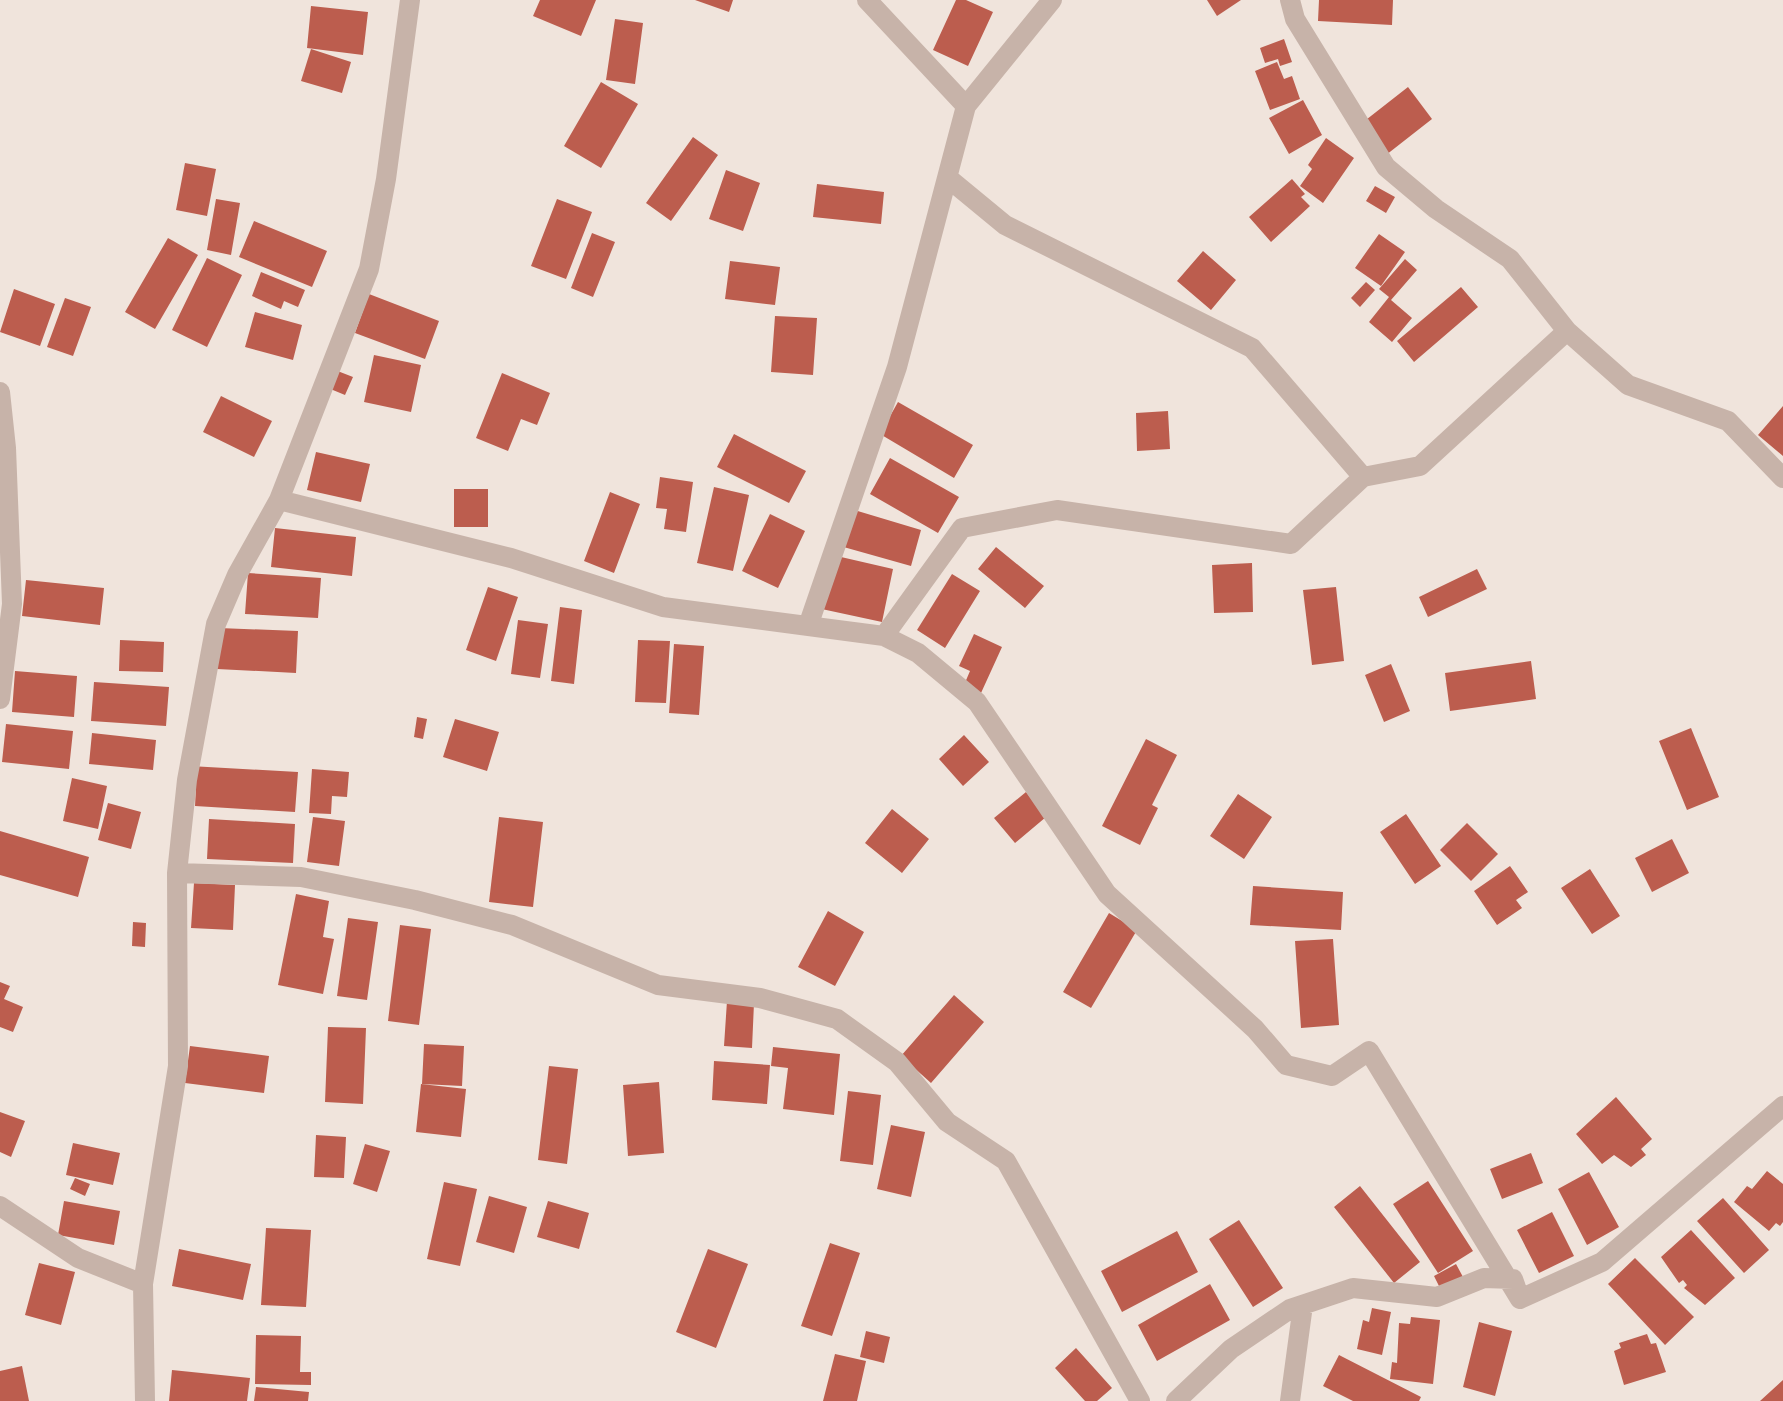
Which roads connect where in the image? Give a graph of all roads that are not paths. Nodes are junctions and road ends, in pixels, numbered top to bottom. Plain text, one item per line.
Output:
1 (410, 0) edge
2 (867, 0) edge
3 (1052, 0) edge
4 (1290, 0) edge
5 (966, 106) junction
6 (948, 178) junction
7 (1567, 331) junction
8 (0, 392) edge
9 (1363, 477) junction
10 (1783, 478) edge
11 (279, 500) junction
12 (808, 626) junction
13 (884, 636) junction
14 (0, 699) edge
15 (177, 873) junction
16 (1783, 1106) edge
17 (0, 1206) edge
18 (143, 1284) junction
19 (1520, 1299) junction
20 (1303, 1305) junction
21 (145, 1401) edge
22 (1140, 1401) edge
23 (1176, 1401) edge
24 (1290, 1401) edge

1 - 11 street
2 - 5 street
3 - 5 street
4 - 7 street
5 - 6 street
6 - 9 street
6 - 12 street
7 - 9 street
7 - 10 street
8 - 14 street
9 - 13 street
11 - 12 street
11 - 15 street
12 - 13 street
13 - 19 street
15 - 18 street
15 - 22 street
16 - 19 street
17 - 18 street
18 - 21 street
19 - 20 street
20 - 23 street
20 - 24 street

